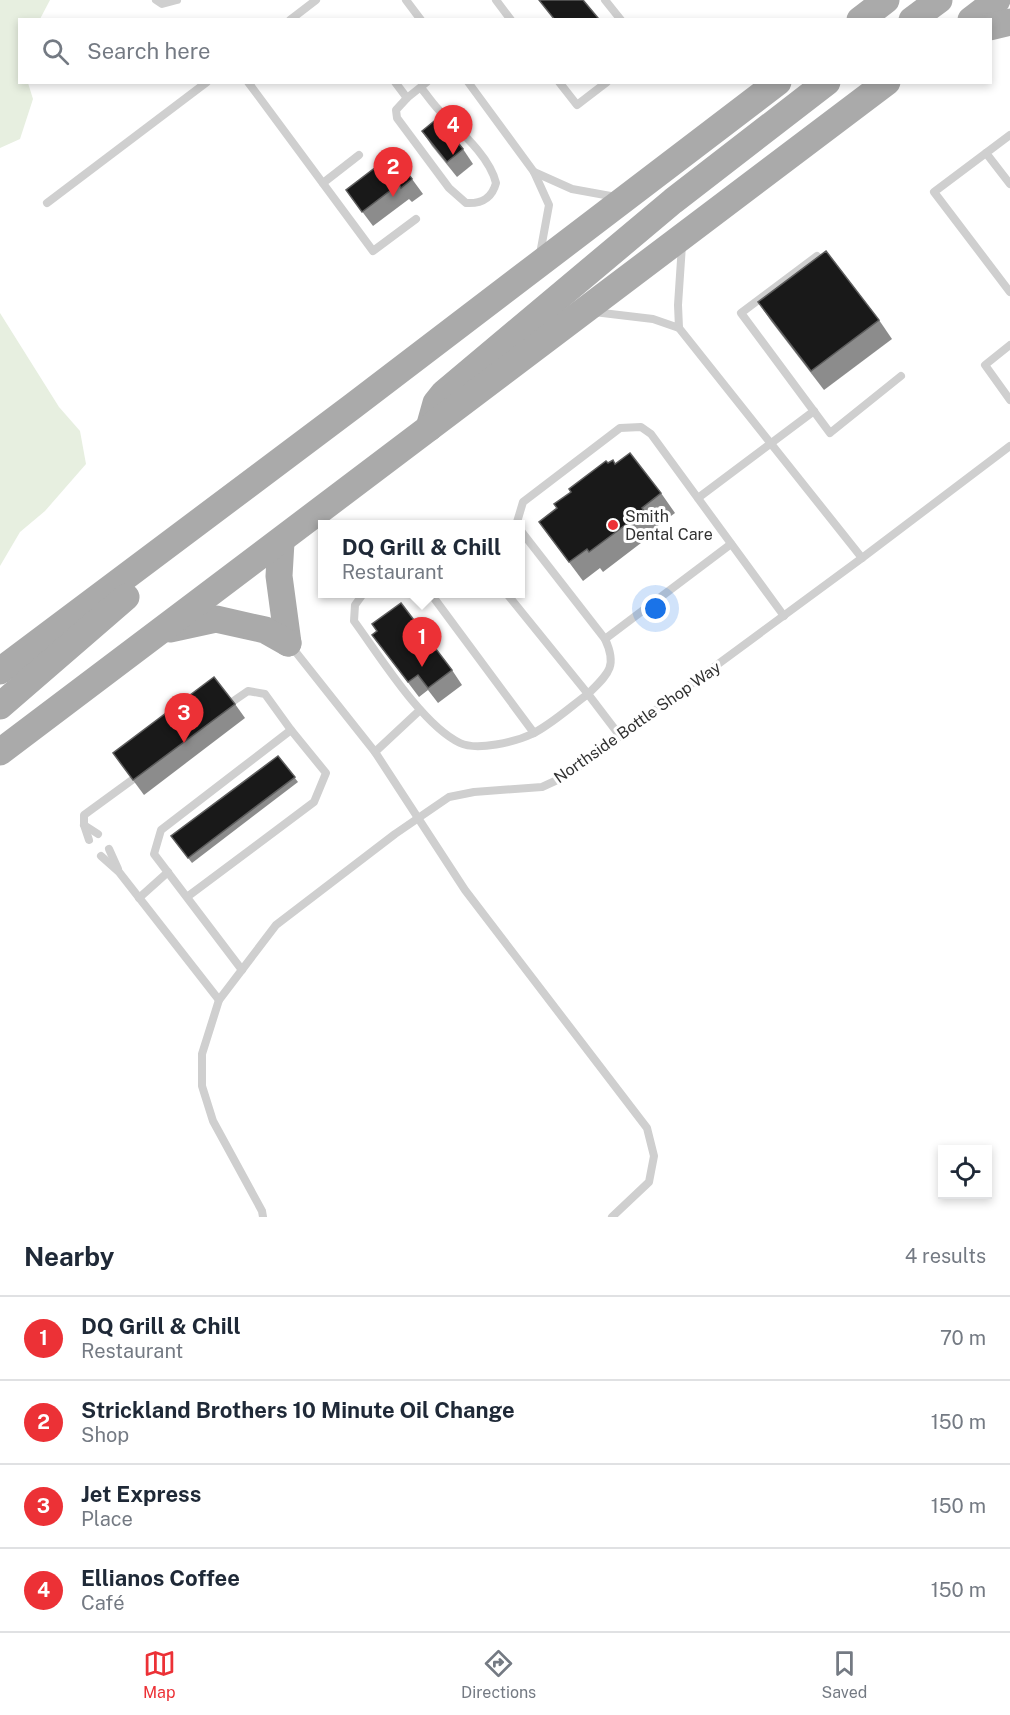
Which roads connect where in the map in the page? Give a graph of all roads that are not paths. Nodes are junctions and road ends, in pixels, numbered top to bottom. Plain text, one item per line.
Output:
1 (156, 0) edge
2 (177, 0) edge
3 (316, 0) edge
4 (406, 0) edge
5 (496, 0) edge
6 (605, 0) edge
7 (886, 0) edge
8 (939, 0) edge
9 (997, 0) edge
10 (294, 18) edge
11 (420, 18) edge
12 (510, 18) edge
13 (619, 18) edge
14 (863, 18) edge
15 (915, 18) edge
16 (974, 18) edge
17 (1010, 22) edge
18 (992, 26) edge
19 (204, 84) edge
20 (249, 84) edge
21 (397, 84) edge
22 (469, 84) edge
23 (561, 84) edge
24 (604, 84) edge
25 (775, 84) edge
26 (824, 84) edge
27 (884, 84) edge
28 (424, 85) edge
29 (408, 98) junction
30 (1010, 135) edge
31 (986, 153) junction
32 (359, 155) dead end
33 (534, 172) junction
34 (323, 183) junction
35 (1010, 184) edge
36 (626, 198) junction
37 (47, 203) dead end
38 (416, 219) dead end
39 (682, 237) junction
40 (817, 256) edge
41 (538, 265) junction
42 (1010, 292) edge
43 (585, 311) junction
44 (679, 328) junction
45 (1010, 345) edge
46 (901, 376) dead end
47 (1010, 400) edge
48 (814, 411) junction
49 (429, 429) junction
50 (771, 444) junction
51 (1010, 446) edge
52 (698, 498) junction
53 (518, 520) edge
54 (180, 536) junction
55 (525, 536) edge
56 (281, 542) junction
57 (731, 544) junction
58 (862, 558) junction
59 (360, 598) edge
60 (434, 598) edge
61 (510, 598) edge
62 (784, 616) junction
63 (160, 632) junction
64 (605, 639) junction
65 (288, 643) junction
66 (0, 671) edge
67 (588, 694) junction
68 (232, 702) edge
69 (0, 706) edge
70 (420, 710) junction
71 (291, 730) junction
72 (534, 733) junction
73 (620, 736) junction
74 (0, 752) edge
75 (375, 752) junction
76 (132, 780) edge
77 (418, 818) junction
78 (84, 825) junction
79 (98, 834) dead end
80 (89, 840) dead end
81 (110, 849) dead end
82 (101, 856) dead end
83 (168, 872) junction
84 (120, 873) junction
85 (187, 897) junction
86 (139, 898) junction
87 (242, 970) junction
88 (219, 1000) junction
89 (263, 1217) edge
90 (612, 1217) edge

1 - 2 lane
3 - 10 lane
4 - 11 lane
5 - 12 lane
6 - 13 lane
7 - 14 main road
8 - 15 main road
9 - 16 main road
17 - 18 main road
19 - 37 lane
20 - 34 lane
21 - 29 lane
22 - 33 lane
23 - 24 lane
25 - 36 main road
26 - 49 main road
27 - 39 main road
28 - 29 lane
28 - 29 lane
30 - 31 lane
31 - 35 lane
31 - 42 lane
32 - 34 lane
33 - 36 lane
33 - 41 lane
34 - 38 lane
36 - 41 main road
39 - 43 main road
39 - 44 lane
40 - 48 lane
41 - 54 main road
43 - 44 lane
43 - 49 main road
44 - 50 lane
45 - 47 lane
46 - 48 lane
48 - 50 lane
49 - 56 main road
50 - 52 lane
50 - 58 lane
51 - 58 lane, Northside Bottle Shop Way
52 - 53 lane
52 - 57 lane
54 - 66 main road
54 - 69 main road
55 - 64 lane
56 - 63 main road
56 - 65 main road
57 - 62 lane
57 - 64 lane
58 - 62 lane, Northside Bottle Shop Way
59 - 70 lane
60 - 72 lane
61 - 67 lane
62 - 73 lane, Northside Bottle Shop Way
63 - 65 main road
63 - 74 main road
64 - 67 lane
65 - 75 lane
67 - 72 lane
67 - 73 lane
68 - 71 lane
70 - 72 lane
70 - 75 lane
71 - 83 lane
71 - 85 lane
73 - 77 lane, Northside Bottle Shop Way
75 - 77 lane
76 - 78 lane
77 - 87 lane, Northside Bottle Shop Way
77 - 90 lane
78 - 79 lane
78 - 80 lane
81 - 84 lane
82 - 84 lane
83 - 85 lane
83 - 86 lane
84 - 86 lane
85 - 87 lane
86 - 88 lane
87 - 88 lane, Northside Bottle Shop Way
88 - 89 lane, Northside Bottle Shop Way

